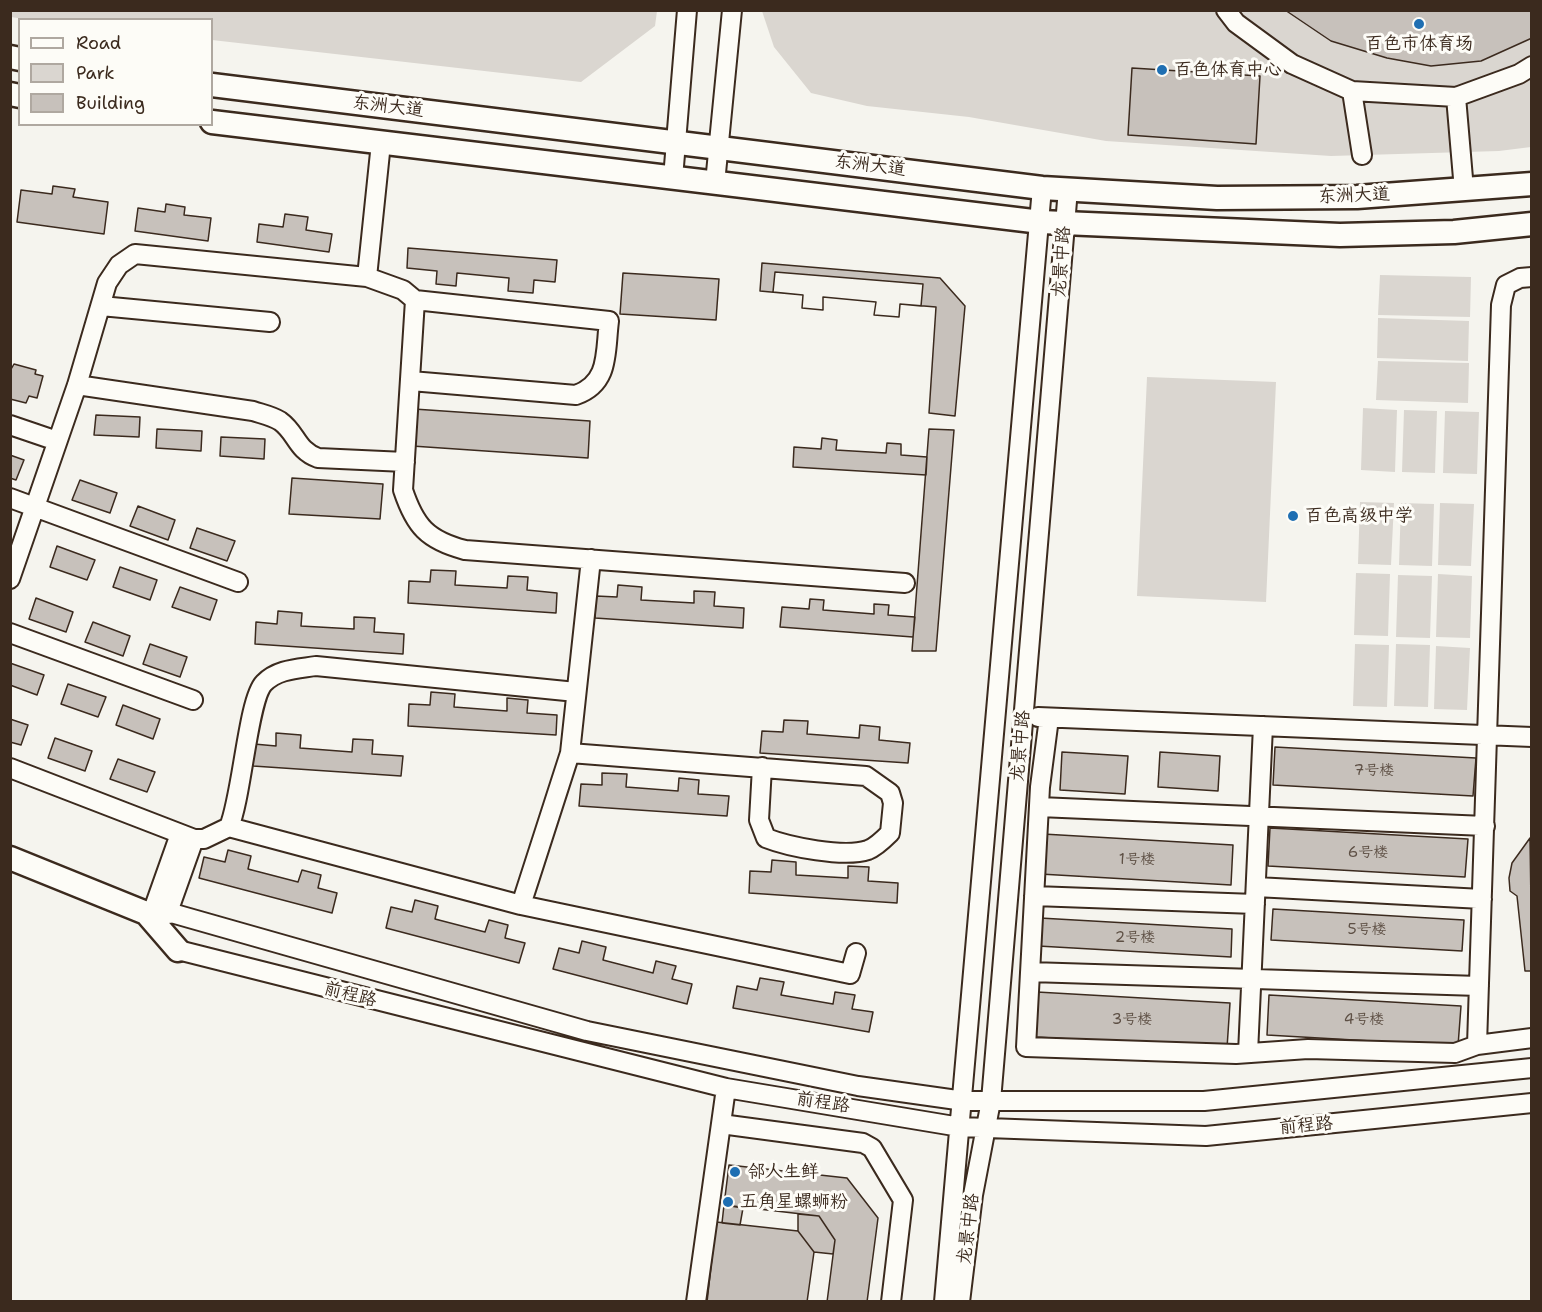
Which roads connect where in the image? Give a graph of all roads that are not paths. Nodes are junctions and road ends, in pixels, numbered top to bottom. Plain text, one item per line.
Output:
1 (687, 10) edge
2 (732, 10) edge
3 (1226, 10) edge
4 (1532, 66) edge
5 (213, 85) edge
6 (1352, 91) junction
7 (1456, 97) junction
8 (213, 122) edge
9 (676, 142) junction
10 (381, 143) junction
11 (720, 148) junction
12 (1362, 155) dead end
13 (673, 178) junction
14 (715, 183) junction
15 (1532, 184) edge
16 (1042, 188) junction
17 (1068, 189) junction
18 (1464, 190) junction
19 (1041, 222) junction
20 (1065, 223) junction
21 (1532, 224) edge
22 (367, 277) junction
23 (1532, 277) edge
24 (415, 300) junction
25 (101, 306) junction
26 (270, 322) dead end
27 (411, 381) junction
28 (77, 385) junction
29 (10, 425) edge
30 (57, 441) junction
31 (405, 462) junction
32 (10, 498) edge
33 (35, 507) junction
34 (591, 559) junction
35 (10, 579) edge
36 (238, 582) dead end
37 (905, 583) dead end
38 (10, 633) edge
39 (576, 692) junction
40 (193, 700) dead end
41 (1263, 726) junction
42 (1488, 736) junction
43 (1532, 737) edge
44 (570, 753) junction
45 (762, 767) junction
46 (10, 768) edge
47 (1039, 807) junction
48 (1259, 816) junction
49 (1485, 826) junction
50 (229, 827) junction
51 (187, 837) junction
52 (10, 858) edge
53 (1034, 896) junction
54 (1255, 896) junction
55 (1482, 899) junction
56 (520, 905) junction
57 (155, 913) junction
58 (178, 950) joint
59 (856, 953) dead end
60 (1030, 972) junction
61 (1252, 980) junction
62 (1479, 986) junction
63 (1532, 1038) edge
64 (1477, 1045) junction
65 (1248, 1053) junction
66 (1532, 1068) edge
67 (726, 1088) junction
68 (964, 1101) junction
69 (991, 1101) junction
70 (1532, 1103) edge
71 (721, 1124) junction
72 (960, 1127) junction
73 (985, 1130) junction
74 (696, 1302) edge
75 (891, 1302) edge
76 (944, 1302) edge
77 (960, 1302) edge

1 - 9 street
2 - 11 street
3 - 6 street
4 - 7 street
5 - 9 main road, 东洲大道
6 - 7 street
6 - 12 street
7 - 18 street
8 - 10 main road, 东洲大道
9 - 11 main road, 东洲大道
9 - 13 street
10 - 13 main road, 东洲大道
10 - 22 street
11 - 14 street
11 - 16 main road, 东洲大道
13 - 14 main road, 东洲大道
14 - 19 main road, 东洲大道
15 - 18 main road, 东洲大道
16 - 17 main road, 东洲大道
16 - 19 street, 龙景中路
17 - 18 main road, 东洲大道
17 - 20 street, 龙景中路
19 - 20 main road, 东洲大道
19 - 68 street, 龙景中路
20 - 21 main road, 东洲大道
20 - 69 street, 龙景中路
22 - 24 street
22 - 25 street
23 - 42 street
24 - 27 street
24 - 27 street
25 - 26 street
25 - 28 street
27 - 31 street
28 - 30 street
28 - 31 street
29 - 30 street
30 - 33 street
31 - 34 street
32 - 33 street
33 - 35 street
33 - 36 street
34 - 37 street
34 - 39 street
38 - 40 street
39 - 44 street
39 - 50 street
41 - 42 street
41 - 47 street
41 - 48 street
42 - 43 street
42 - 49 street
44 - 45 street
44 - 56 street
45 - 45 street
46 - 51 street
47 - 48 street
47 - 53 street
48 - 49 street
48 - 54 street
49 - 55 street
50 - 51 street
50 - 56 street
51 - 57 street
52 - 57 main road, 前程路
53 - 54 street
53 - 60 street
54 - 55 street
54 - 61 street
55 - 62 street
56 - 59 street
57 - 58 main road, 前程路
57 - 68 street, 前程路
58 - 67 street, 前程路
60 - 61 street
60 - 65 street
61 - 62 street
61 - 65 street
62 - 64 street
63 - 64 street
64 - 65 street
66 - 69 street, 前程路
67 - 71 street
67 - 72 street, 前程路
68 - 69 street, 前程路
68 - 72 street, 龙景中路
69 - 73 street, 龙景中路
70 - 73 street, 前程路
71 - 74 street
71 - 75 street
72 - 73 street, 前程路
72 - 76 street, 龙景中路
73 - 77 street, 龙景中路

